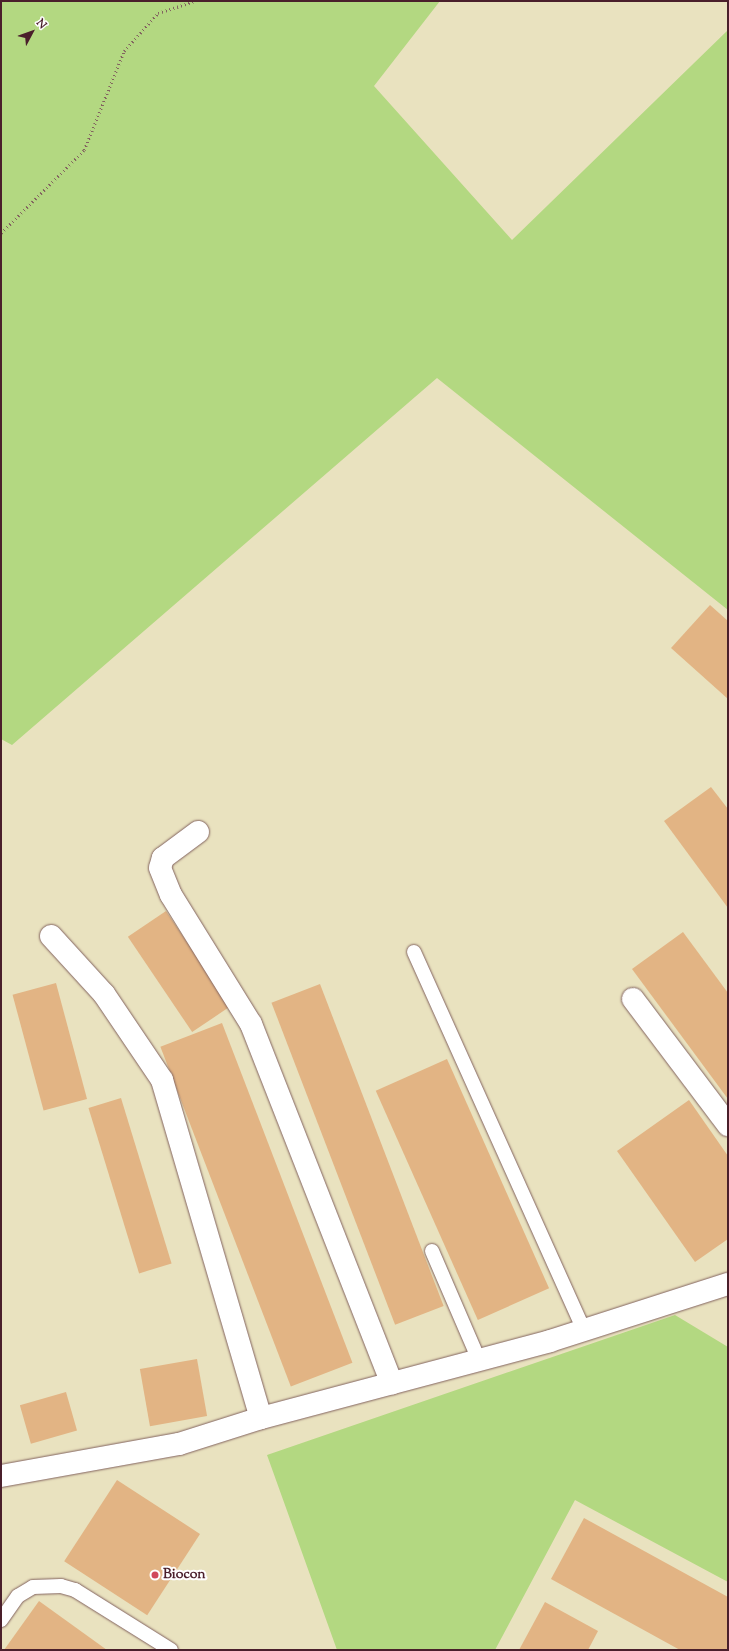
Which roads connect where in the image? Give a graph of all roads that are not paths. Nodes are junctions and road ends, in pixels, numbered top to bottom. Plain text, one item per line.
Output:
1 (198, 832) dead end
2 (51, 936) dead end
3 (414, 952) dead end
4 (633, 999) dead end
5 (728, 1125) edge
6 (432, 1251) dead end
7 (728, 1284) edge
8 (584, 1330) junction
9 (479, 1360) junction
10 (392, 1383) junction
11 (261, 1418) junction
12 (1, 1476) edge
13 (1, 1620) edge
14 (170, 1650) edge

1 - 10 street
2 - 11 street
3 - 8 lane
4 - 5 street
6 - 9 lane
7 - 8 street
8 - 9 street
9 - 10 street
10 - 11 street
11 - 12 street
13 - 14 lane

